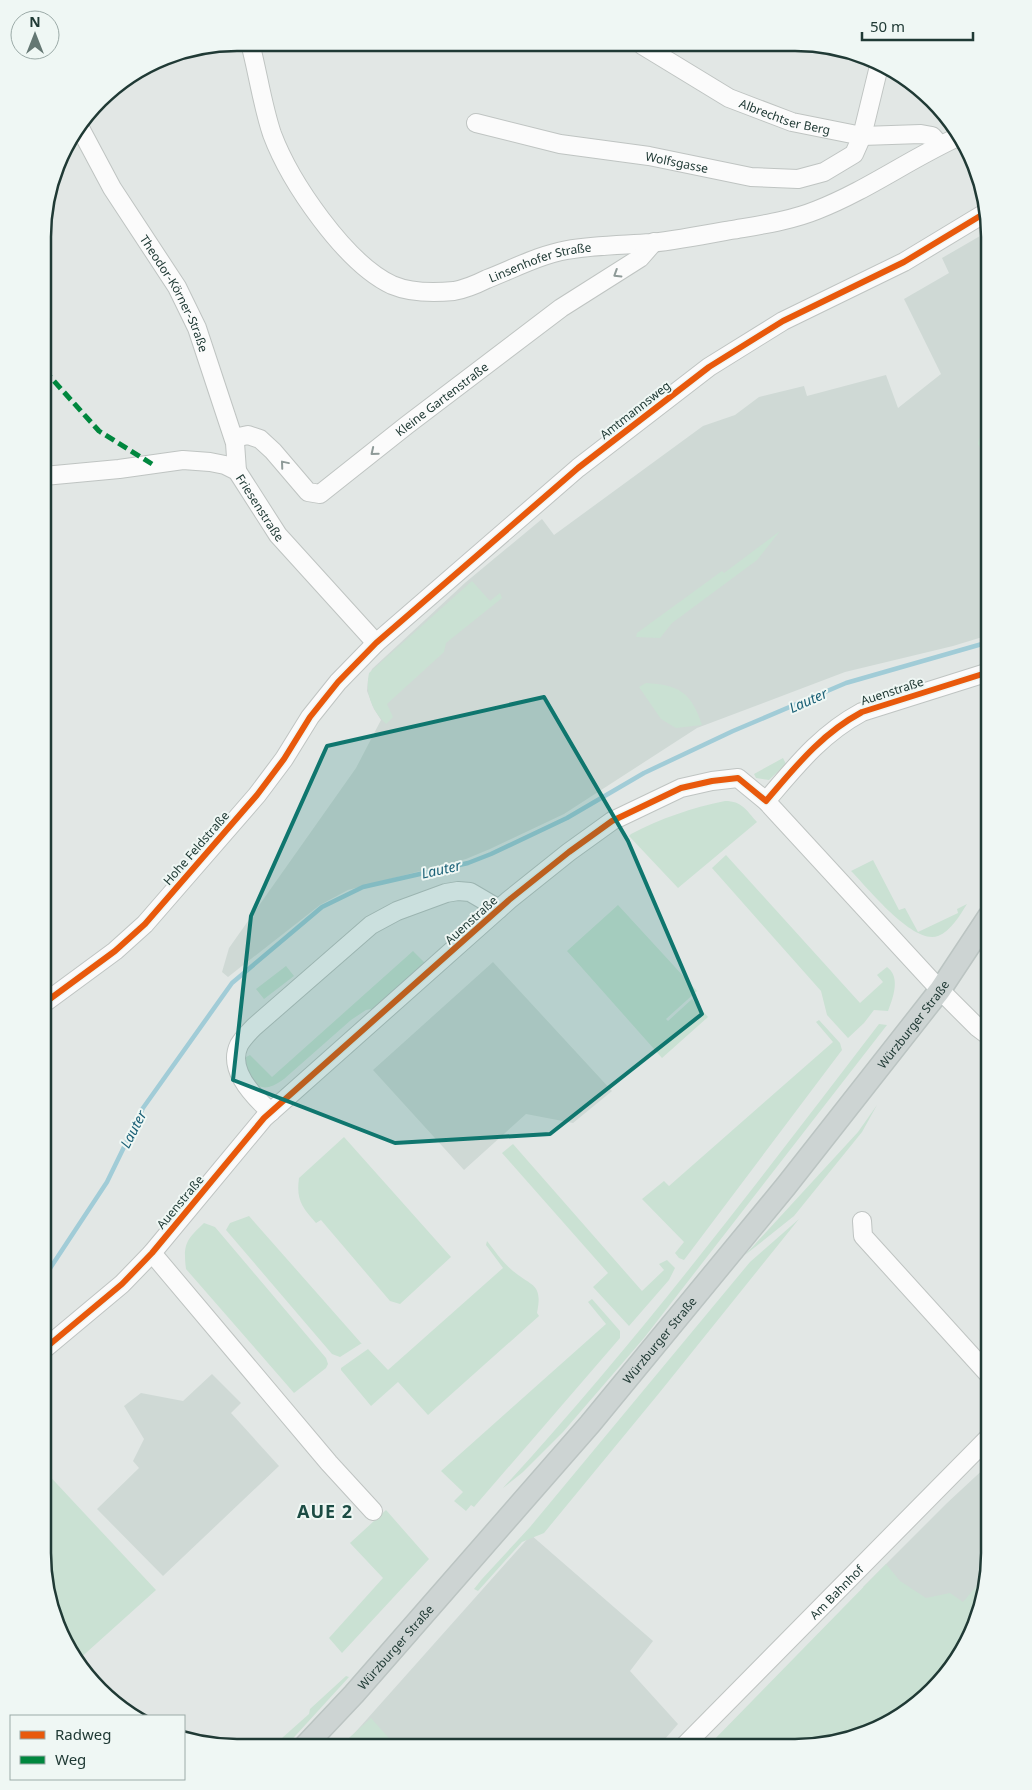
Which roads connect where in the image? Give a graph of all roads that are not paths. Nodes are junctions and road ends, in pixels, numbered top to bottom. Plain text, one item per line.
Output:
1 (252, 51) edge
2 (652, 51) edge
3 (878, 71) edge
4 (476, 123) dead end
5 (83, 134) edge
6 (862, 136) junction
7 (953, 139) edge
8 (940, 145) junction
9 (979, 216) edge
10 (654, 242) junction
11 (234, 438) junction
12 (237, 472) junction
13 (51, 475) edge
14 (376, 643) junction
15 (981, 675) edge
16 (338, 682) joint
17 (766, 802) junction
18 (500, 910) junction
19 (981, 928) edge
20 (940, 990) junction
21 (51, 998) edge
22 (981, 1029) edge
23 (271, 1112) junction
24 (862, 1222) dead end
25 (152, 1253) junction
26 (51, 1343) edge
27 (981, 1366) edge
28 (981, 1445) edge
29 (373, 1511) dead end
30 (312, 1739) edge
31 (691, 1739) edge

1 - 10 street, Linsenhofer Straße
2 - 6 street, Albrechtser Berg
3 - 6 street, Wolfsgasse
4 - 6 street, Wolfsgasse
5 - 11 street, Theodor-Körner-Straße
6 - 8 street, Albrechtser Berg
7 - 8 street, Linsenhofer Straße
8 - 10 street, Linsenhofer Straße
9 - 14 street, Amtmannsweg
10 -> 11 street, Kleine Gartenstraße
11 - 12 street, Theodor-Körner-Straße
12 - 13 street, Friesenstraße
12 - 14 street, Friesenstraße
14 - 16 street, Amtmannsweg
15 - 17 street, Auenstraße
16 - 21 street, Hohe Feldstraße
17 - 18 street, Auenstraße
17 - 20 street, Auenstraße
18 - 23 street, Auenstraße
18 - 23 street, Auenstraße
19 - 20 main road, Würzburger Straße
20 - 22 street
20 - 30 main road, Würzburger Straße
23 - 25 street, Auenstraße
24 - 27 street
25 - 26 street, Auenstraße
25 - 29 street
28 - 31 street, Am Bahnhof

